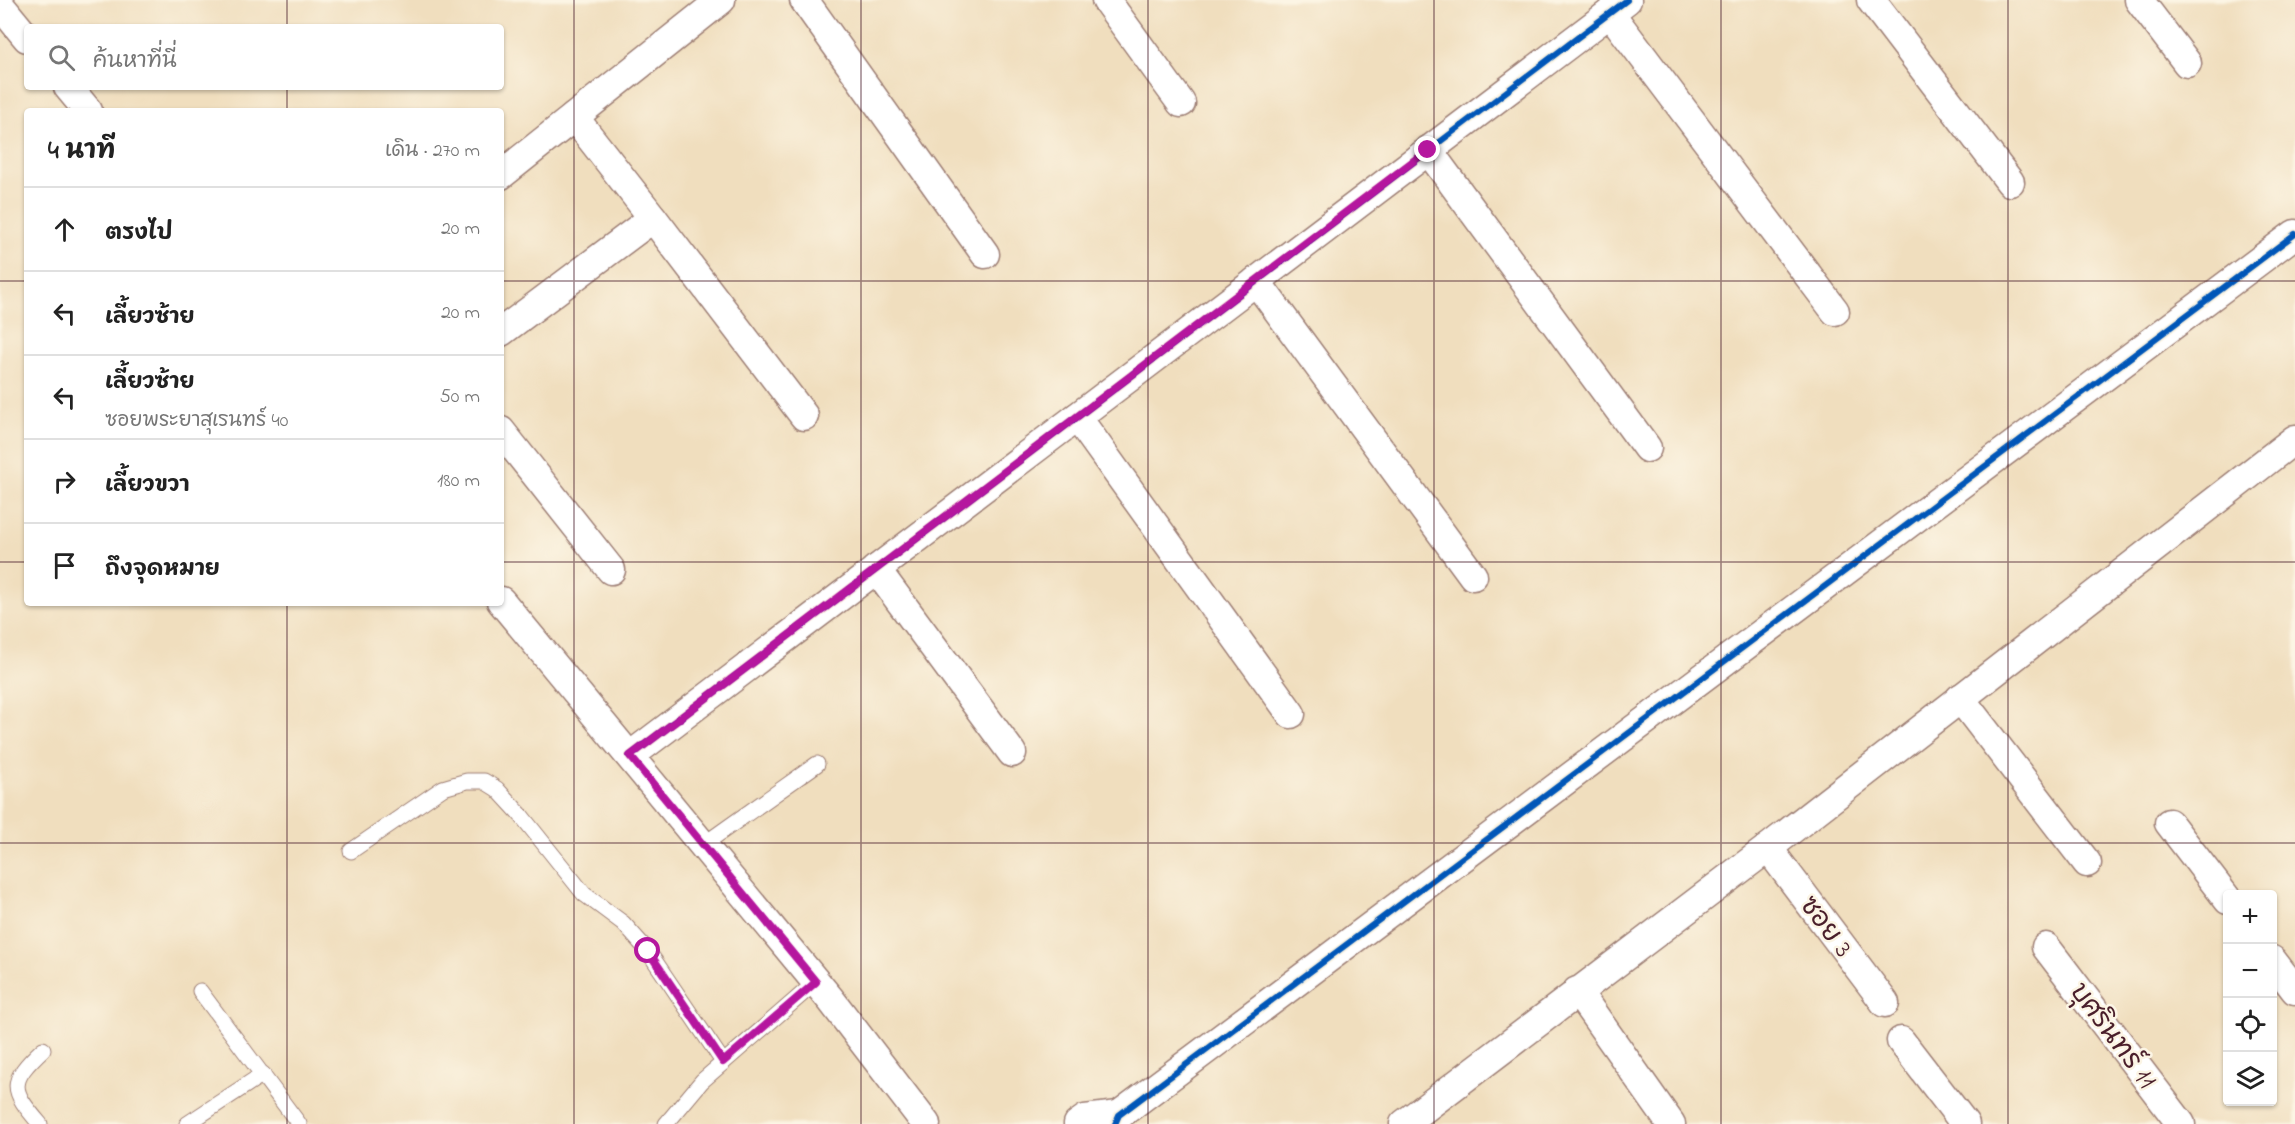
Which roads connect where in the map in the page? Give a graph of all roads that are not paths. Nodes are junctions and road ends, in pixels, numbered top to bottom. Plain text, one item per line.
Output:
1 (721, 0) edge
2 (804, 0) edge
3 (1106, 0) edge
4 (1871, 0) edge
5 (2139, 0) edge
6 (0, 5) edge
7 (1618, 6) edge
8 (24, 34) edge
9 (2187, 63) dead end
10 (70, 90) edge
11 (1181, 103) dead end
12 (86, 108) edge
13 (574, 117) junction
14 (1428, 150) junction
15 (504, 174) edge
16 (2010, 182) dead end
17 (653, 218) junction
18 (2295, 234) edge
19 (985, 254) dead end
20 (1256, 281) junction
21 (1835, 311) dead end
22 (504, 330) edge
23 (804, 416) dead end
24 (1077, 417) junction
25 (504, 435) edge
26 (2295, 439) edge
27 (1647, 448) dead end
28 (876, 569) junction
29 (611, 570) dead end
30 (1473, 576) dead end
31 (504, 605) edge
32 (1960, 698) junction
33 (1291, 714) dead end
34 (1012, 753) dead end
35 (630, 756) junction
36 (818, 764) dead end
37 (2169, 823) dead end
38 (703, 844) junction
39 (1768, 848) junction
40 (351, 851) dead end
41 (2087, 863) dead end
42 (2223, 893) edge
43 (2046, 946) dead end
44 (2277, 967) edge
45 (816, 982) junction
46 (2295, 990) edge
47 (200, 991) dead end
48 (1577, 991) junction
49 (1885, 1003) dead end
50 (1901, 1041) dead end
51 (43, 1048) dead end
52 (723, 1062) junction
53 (264, 1074) junction
54 (1117, 1120) edge
55 (922, 1122) edge
56 (40, 1124) edge
57 (187, 1124) edge
58 (299, 1124) edge
59 (666, 1124) edge
60 (1078, 1124) edge
61 (1404, 1124) edge
62 (1671, 1124) edge
63 (1965, 1124) edge
64 (2181, 1124) edge

1 - 13 street
2 - 19 street
3 - 11 street
4 - 16 street
5 - 9 street
6 - 8 street
7 - 14 street
7 - 21 street
10 - 12 street
13 - 15 street
13 - 17 street
14 - 20 street
14 - 27 street
17 - 22 street
17 - 23 street
18 - 54 street
20 - 24 street
20 - 30 street
24 - 28 street
24 - 33 street
25 - 29 street
26 - 32 street
28 - 34 street
28 - 35 street
31 - 35 street
32 - 39 street
32 - 41 street
35 - 38 street
36 - 38 lane
37 - 42 street
38 - 45 street
39 - 48 street
39 - 49 street, ซอย 3
40 - 52 lane
43 - 64 street, บุศรินทร์ 11
44 - 46 street
45 - 52 lane
45 - 55 street
47 - 53 lane
48 - 61 street
48 - 62 street
50 - 63 street
51 - 56 lane
52 - 59 lane
53 - 57 lane
53 - 58 lane
54 - 60 street

